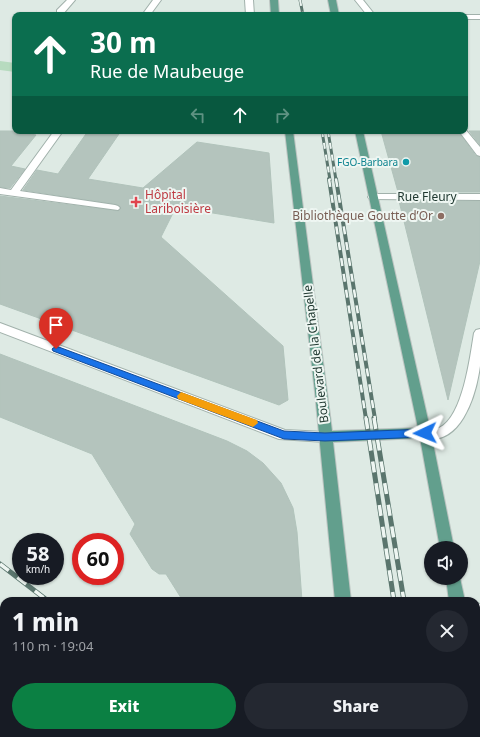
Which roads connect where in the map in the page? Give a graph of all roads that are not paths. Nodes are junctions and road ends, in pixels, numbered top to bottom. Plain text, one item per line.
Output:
1 (71, 0) edge
2 (157, 0) edge
3 (249, 0) edge
4 (274, 0) edge
5 (332, 0) edge
6 (359, 0) edge
7 (60, 12) dead end
8 (148, 12) edge
9 (250, 12) edge
10 (275, 12) edge
11 (334, 12) edge
12 (369, 12) edge
13 (468, 17) edge
14 (480, 17) edge
15 (57, 134) edge
16 (289, 134) edge
17 (360, 134) edge
18 (464, 134) edge
19 (480, 153) edge
20 (0, 191) edge
21 (14, 193) junction
22 (373, 197) junction
23 (480, 197) edge
24 (115, 208) dead end
25 (0, 328) edge
26 (480, 333) edge
27 (425, 433) junction
28 (325, 437) junction
29 (446, 541) edge
30 (455, 585) edge
31 (343, 597) edge
32 (458, 597) edge

1 - 7 street
2 - 8 street
3 - 9 street
4 - 10 main road
5 - 11 main road
6 - 12 street
13 - 14 street
15 - 21 street
16 - 28 main road, Boulevard de la Chapelle
17 - 22 main road
18 - 19 street
20 - 21 street
21 - 24 street
22 - 23 street, Rue Fleury
22 - 27 main road
25 - 28 street
26 - 27 street
27 - 28 main road
27 - 29 main road
28 - 31 main road, Boulevard de la Chapelle
30 - 32 main road

